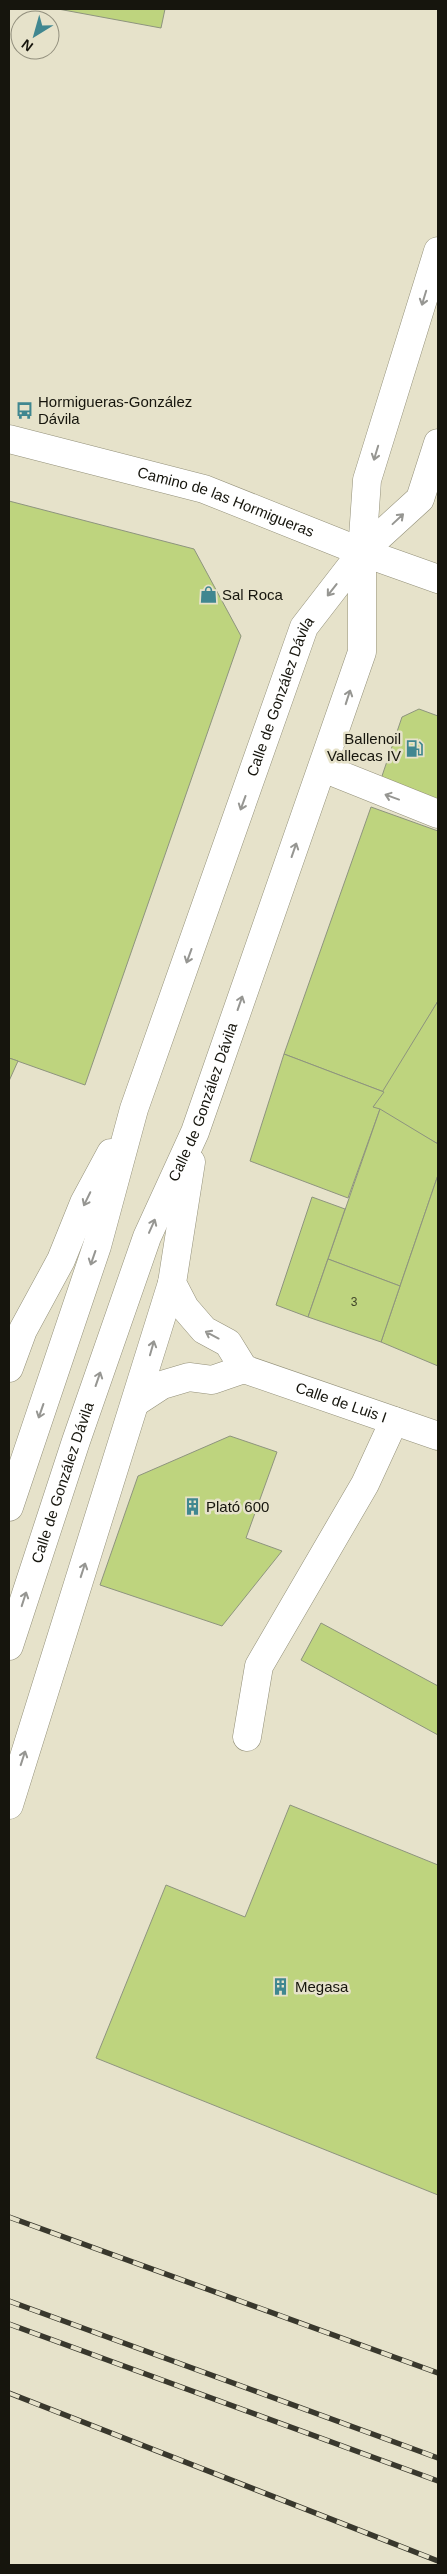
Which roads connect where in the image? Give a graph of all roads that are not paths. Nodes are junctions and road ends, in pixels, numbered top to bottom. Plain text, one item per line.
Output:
1 (438, 251) edge
2 (9, 439) edge
3 (438, 443) edge
4 (362, 552) junction
5 (438, 579) edge
6 (323, 768) junction
7 (438, 814) edge
8 (134, 1110) junction
9 (195, 1132) junction
10 (172, 1284) junction
11 (9, 1368) edge
12 (244, 1369) junction
13 (136, 1402) junction
14 (394, 1421) junction
15 (438, 1436) edge
16 (9, 1507) edge
17 (9, 1646) edge
18 (247, 1737) dead end
19 (9, 1805) edge

1 -> 4 street, Calle de González Dávila
2 - 4 street, Camino de las Hormigueras
4 -> 3 street, Calle de González Dávila
4 - 5 street, Camino de las Hormigueras
6 -> 4 street, Calle de González Dávila
4 -> 8 street, Calle de González Dávila
7 -> 6 street
9 -> 6 street, Calle de González Dávila
8 -> 11 street, Calle de González Dávila
8 -> 16 street, Calle de González Dávila
9 - 10 street
17 -> 9 street, Calle de González Dávila
12 -> 10 street
13 -> 10 street
12 - 13 street
12 - 14 street, Calle de Luis I
19 -> 13 street
14 - 15 street, Calle de Luis I
14 - 18 street

